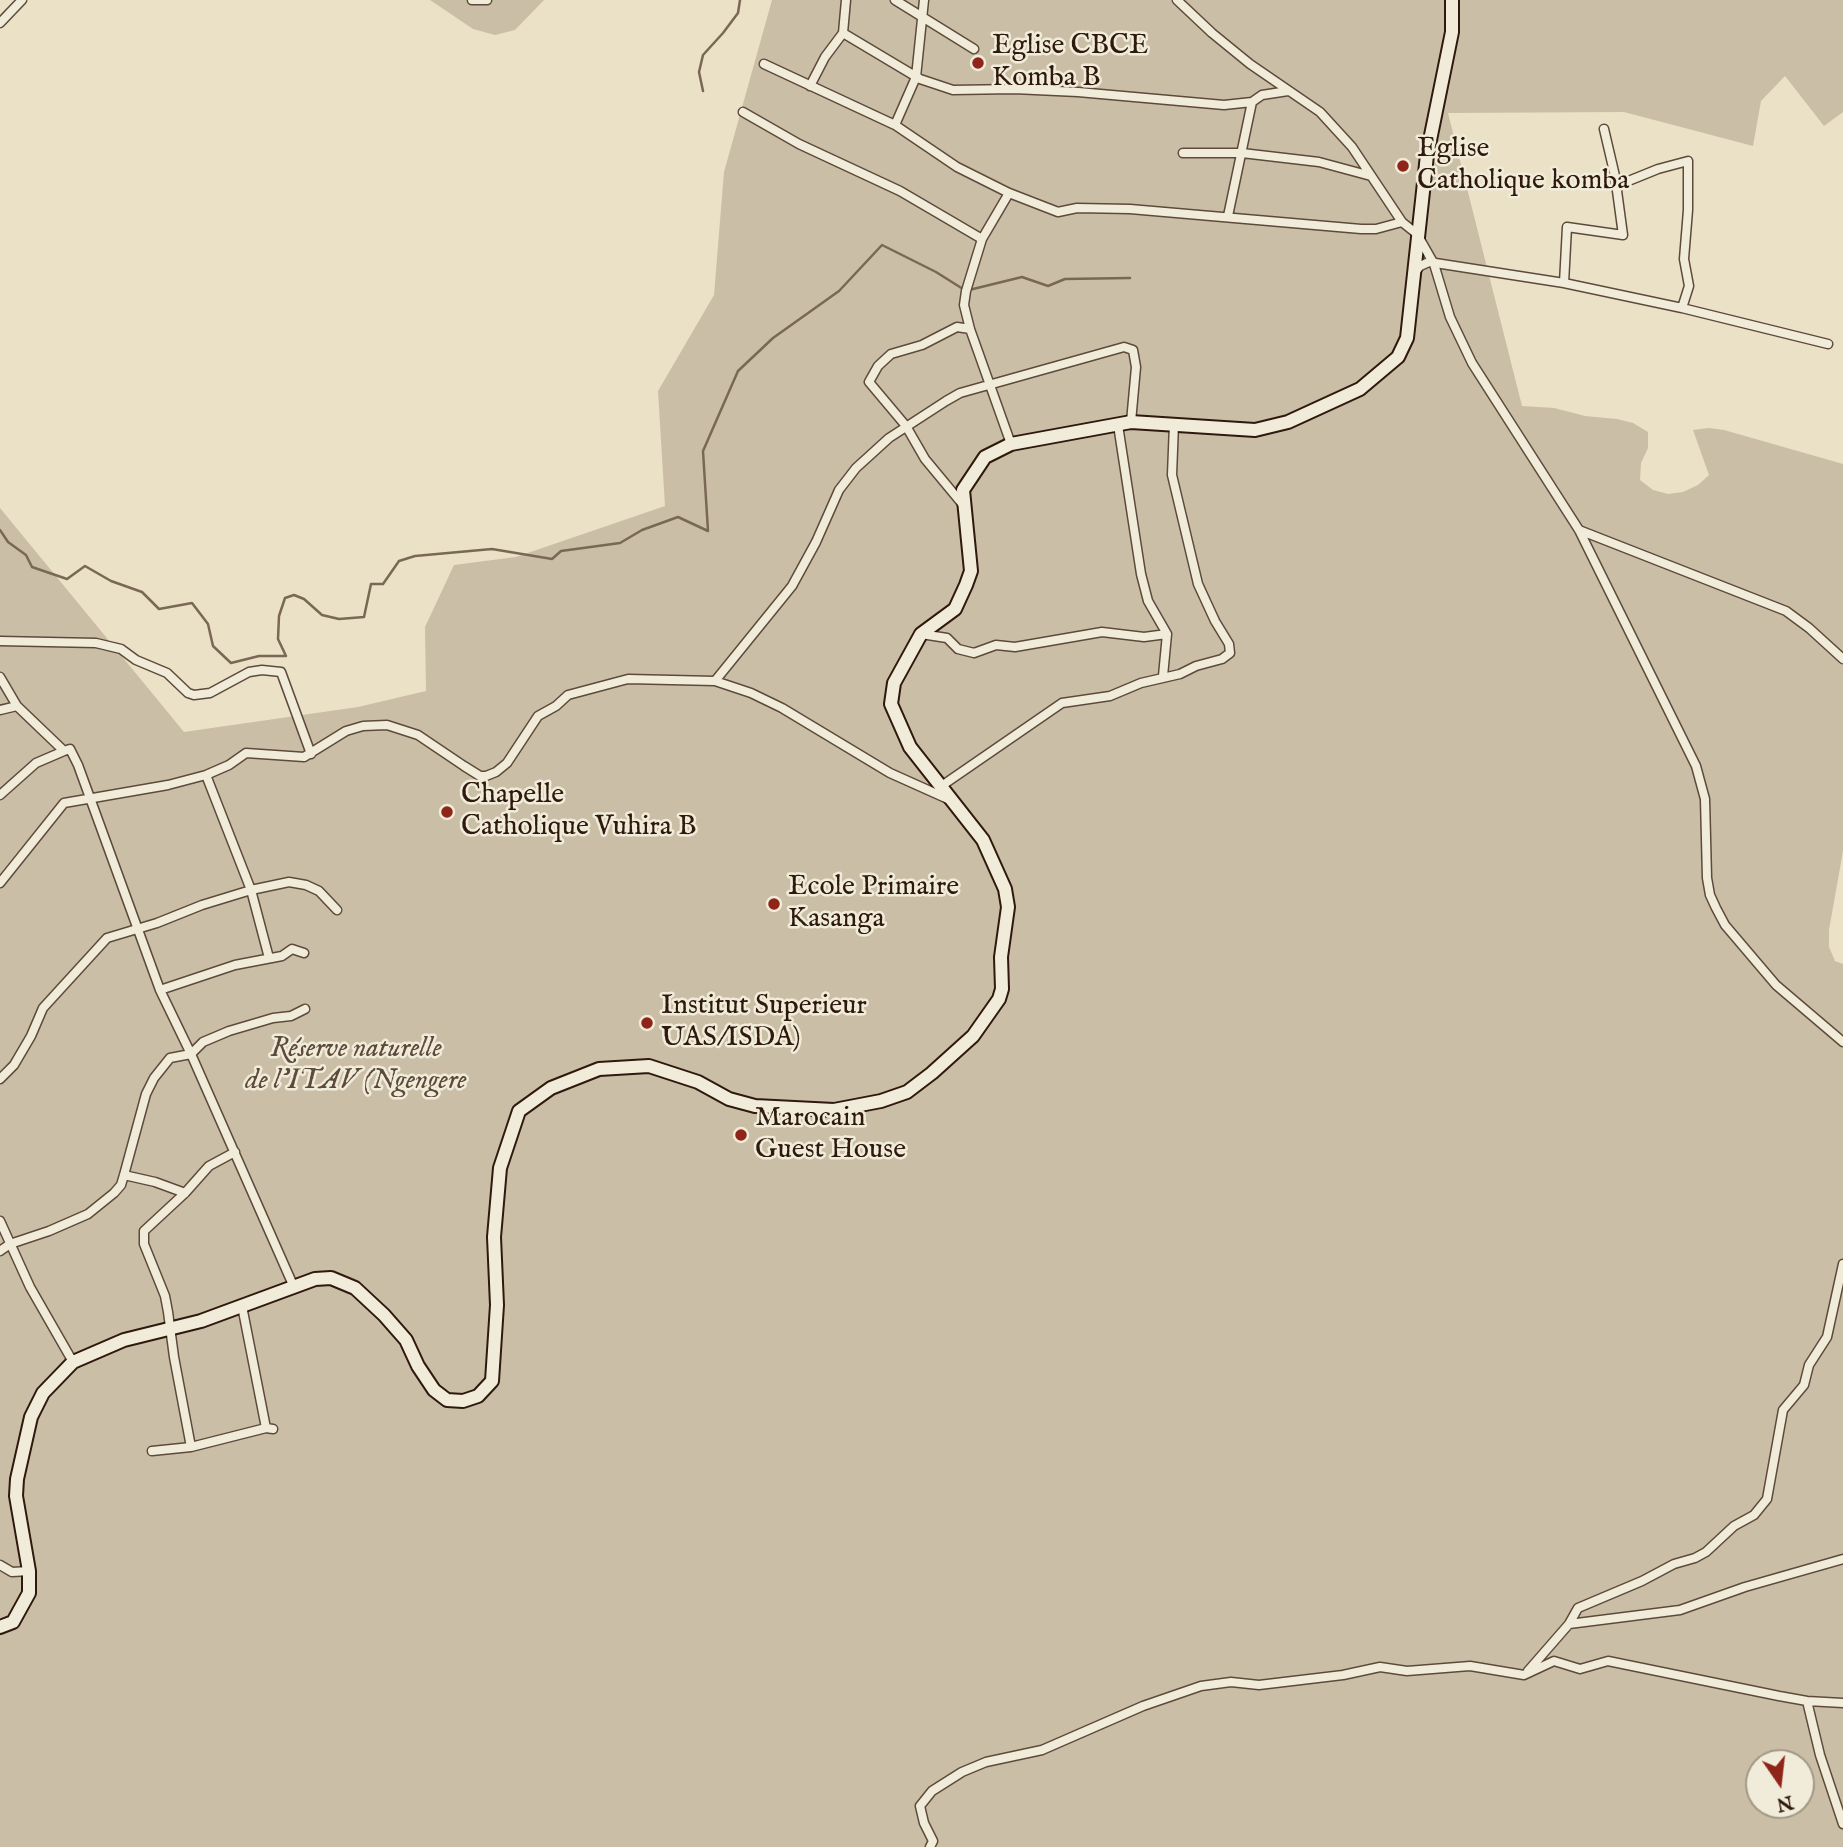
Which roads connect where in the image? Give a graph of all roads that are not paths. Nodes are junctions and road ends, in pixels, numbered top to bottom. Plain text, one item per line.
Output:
1 (22, 0) edge
2 (472, 0) edge
3 (488, 0) edge
4 (846, 0) edge
5 (895, 0) edge
6 (924, 0) edge
7 (1177, 0) edge
8 (1452, 0) edge
9 (921, 17) junction
10 (0, 23) edge
11 (843, 33) junction
12 (974, 49) dead end
13 (764, 64) dead end
14 (916, 77) junction
15 (810, 86) junction
16 (1288, 91) junction
17 (1252, 102) junction
18 (743, 112) dead end
19 (895, 125) junction
20 (1604, 129) dead end
21 (1184, 153) dead end
22 (1242, 153) junction
23 (1371, 176) junction
24 (1616, 186) junction
25 (1009, 193) junction
26 (1228, 215) junction
27 (1402, 222) junction
28 (1418, 234) junction
29 (982, 239) junction
30 (1434, 264) junction
31 (1412, 277) junction
32 (1564, 284) junction
33 (1682, 308) junction
34 (970, 329) junction
35 (1828, 344) dead end
36 (991, 386) junction
37 (1125, 423) junction
38 (1174, 424) junction
39 (906, 426) junction
40 (1011, 444) junction
41 (966, 509) junction
42 (1580, 530) junction
43 (921, 634) junction
44 (1167, 634) junction
45 (0, 641) edge
46 (1843, 659) edge
47 (1163, 676) junction
48 (0, 677) edge
49 (715, 681) junction
50 (18, 706) junction
51 (0, 709) edge
52 (64, 751) junction
53 (311, 754) junction
54 (206, 775) junction
55 (940, 786) junction
56 (0, 795) edge
57 (90, 800) junction
58 (951, 800) junction
59 (2, 876) edge
60 (251, 890) junction
61 (337, 910) dead end
62 (137, 929) junction
63 (304, 953) dead end
64 (269, 958) junction
65 (160, 990) junction
66 (305, 1009) dead end
67 (1843, 1042) edge
68 (191, 1054) junction
69 (0, 1079) edge
70 (235, 1152) junction
71 (124, 1175) junction
72 (185, 1193) junction
73 (0, 1221) edge
74 (10, 1244) junction
75 (0, 1251) edge
76 (1843, 1265) edge
77 (293, 1285) junction
78 (242, 1306) junction
79 (171, 1328) junction
80 (73, 1362) junction
81 (191, 1447) junction
82 (152, 1451) dead end
83 (1843, 1559) edge
84 (0, 1565) edge
85 (29, 1572) junction
86 (1569, 1624) junction
87 (0, 1627) edge
88 (1524, 1675) junction
89 (1807, 1701) junction
90 (1843, 1703) edge
91 (1843, 1824) edge
92 (930, 1847) edge

1 - 10 street
2 - 3 street
4 - 11 street
5 - 9 street
6 - 9 street
7 - 16 street
8 - 28 street
9 - 12 street
9 - 14 street
11 - 14 street
11 - 15 street
13 - 15 street
14 - 17 street
14 - 19 street
15 - 19 street
16 - 17 street
16 - 23 street
17 - 22 street
18 - 29 street
19 - 25 street
20 - 24 street
21 - 22 street
22 - 23 street
22 - 26 street
23 - 27 street
24 - 32 street
24 - 33 street
25 - 26 street
25 - 29 street
26 - 27 street
27 - 28 street
28 - 30 street
28 - 31 street
29 - 34 street
30 - 31 street
30 - 32 street
30 - 42 street
31 - 38 street
32 - 33 street
33 - 35 street
34 - 36 street
34 - 39 street
36 - 37 street
36 - 39 street
36 - 40 street
37 - 38 street
37 - 40 street
37 - 44 street
38 - 47 street
39 - 41 street
39 - 49 street
40 - 41 street
41 - 43 street
42 - 46 street
42 - 67 street
43 - 44 street
43 - 55 street
44 - 47 street
45 - 53 street
47 - 55 street
48 - 50 street
49 - 53 street
49 - 58 street
50 - 51 street
50 - 52 street
52 - 56 street
52 - 57 street
53 - 54 street
54 - 57 street
54 - 60 street
55 - 58 street
57 - 59 street
57 - 62 street
58 - 77 street
60 - 61 street
60 - 62 street
60 - 64 street
62 - 65 street
62 - 69 street
63 - 64 street
64 - 65 street
65 - 68 street
66 - 68 street
68 - 70 street
68 - 71 street
70 - 72 street
70 - 77 street
71 - 72 street
71 - 74 street
72 - 79 street
73 - 74 street
74 - 75 street
74 - 80 street
76 - 86 street
77 - 78 street
78 - 79 street
78 - 81 street
79 - 80 street
79 - 81 street
80 - 85 street
81 - 82 street
83 - 86 street
84 - 85 street
85 - 87 street
86 - 88 street
88 - 89 street
88 - 92 street
89 - 90 street
89 - 91 street

